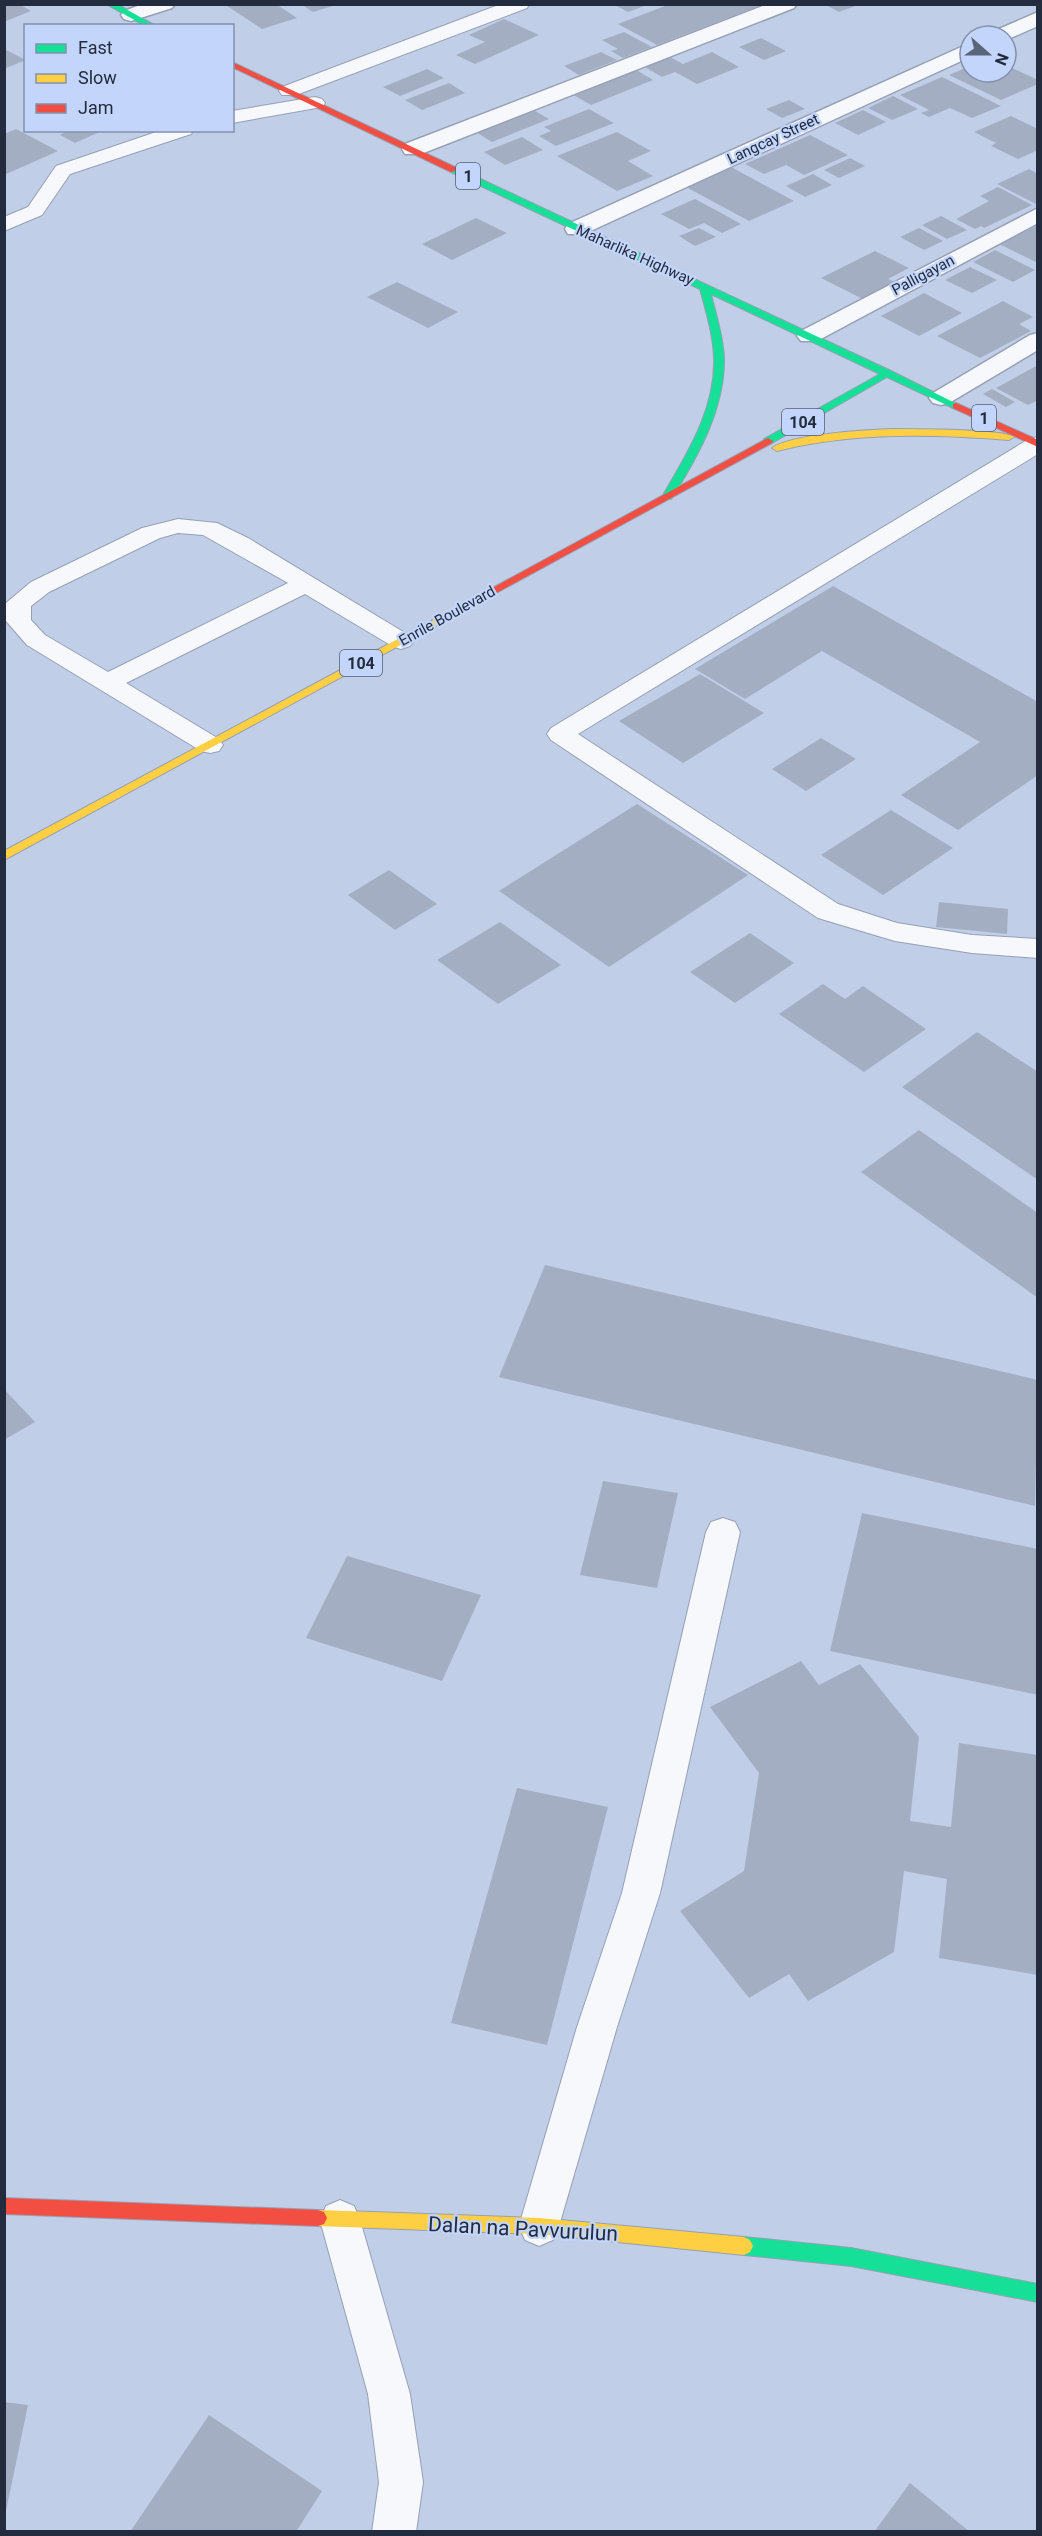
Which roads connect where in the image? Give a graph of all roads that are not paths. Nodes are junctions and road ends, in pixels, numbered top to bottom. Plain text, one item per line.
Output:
1 (110, 4) edge
2 (165, 4) edge
3 (520, 4) edge
4 (787, 4) edge
5 (131, 15) junction
6 (1038, 18) edge
7 (148, 24) edge
8 (1018, 27) edge
9 (958, 54) edge
10 (234, 65) edge
11 (289, 91) junction
12 (315, 104) junction
13 (234, 117) edge
14 (178, 132) edge
15 (412, 149) junction
16 (1038, 214) edge
17 (4, 225) edge
18 (576, 229) junction
19 (704, 286) junction
20 (809, 336) junction
21 (1038, 340) edge
22 (888, 373) junction
23 (941, 398) junction
24 (1034, 442) edge
25 (716, 470) junction
26 (667, 496) junction
27 (303, 585) junction
28 (401, 641) junction
29 (107, 683) junction
30 (210, 745) junction
31 (4, 856) edge
32 (1038, 949) edge
33 (723, 1532) dead end
34 (4, 2206) edge
35 (340, 2220) junction
36 (539, 2226) junction
37 (1038, 2293) edge
38 (394, 2532) edge

1 - 5 main road
2 - 5 street
3 - 11 lane
4 - 15 street
5 - 7 main road
6 - 8 street
9 - 18 street, Langcay Street
10 - 11 main road, Maharlika Highway / 1
11 - 12 main road, Maharlika Highway / 1
12 - 13 lane
12 - 15 main road, Maharlika Highway / 1
14 - 17 lane
15 - 18 main road, Maharlika Highway / 1
16 - 20 street, Palligayan
18 - 19 main road, Maharlika Highway / 1
19 - 20 main road, Maharlika Highway / 1
19 - 26 main road
20 - 22 main road, Maharlika Highway / 1
21 - 23 street
22 - 23 main road, Maharlika Highway / 1
22 - 25 main road, Enrile Boulevard / 104
23 - 24 main road, Maharlika Highway / 1
24 - 25 main road
24 - 32 lane
25 - 26 main road, Enrile Boulevard / 104
26 - 28 main road, Enrile Boulevard / 104
27 - 28 lane
27 - 29 lane
27 - 29 lane
28 - 30 main road, Enrile Boulevard / 104
29 - 30 lane
30 - 31 main road, Enrile Boulevard / 104
33 - 36 lane
34 - 35 main road, Dalan na Pavvurulun
35 - 36 main road, Dalan na Pavvurulun
35 - 38 lane
36 - 37 main road, Dalan na Pavvurulun

